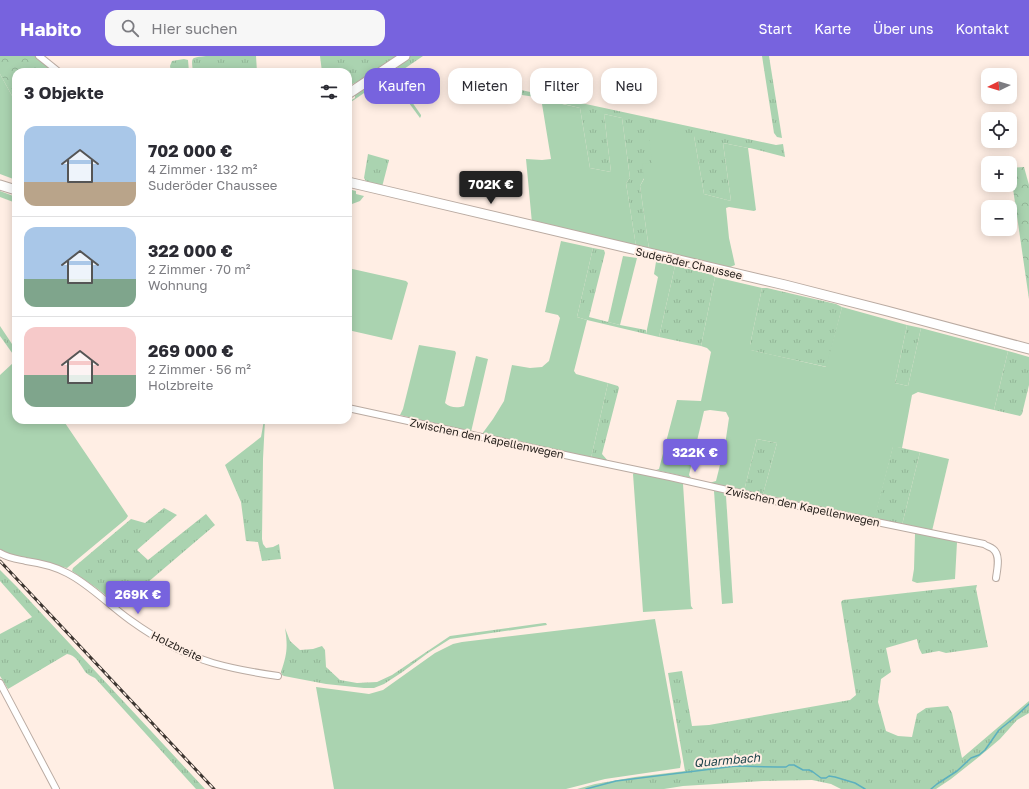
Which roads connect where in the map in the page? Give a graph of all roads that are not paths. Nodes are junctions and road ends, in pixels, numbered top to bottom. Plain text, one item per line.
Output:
1 (39, 56) edge
2 (405, 56) edge
3 (54, 68) edge
4 (352, 91) edge
5 (352, 183) edge
6 (0, 185) edge
7 (12, 189) edge
8 (1029, 349) edge
9 (352, 409) edge
10 (0, 553) edge
11 (996, 578) dead end
12 (278, 676) dead end
13 (0, 683) edge
14 (56, 789) edge

1 - 3 street
2 - 4 street
5 - 8 street, Suderöder Chaussee
6 - 7 street
9 - 11 street, Zwischen den Kapellenwegen
10 - 12 street, Holzbreite
13 - 14 street

